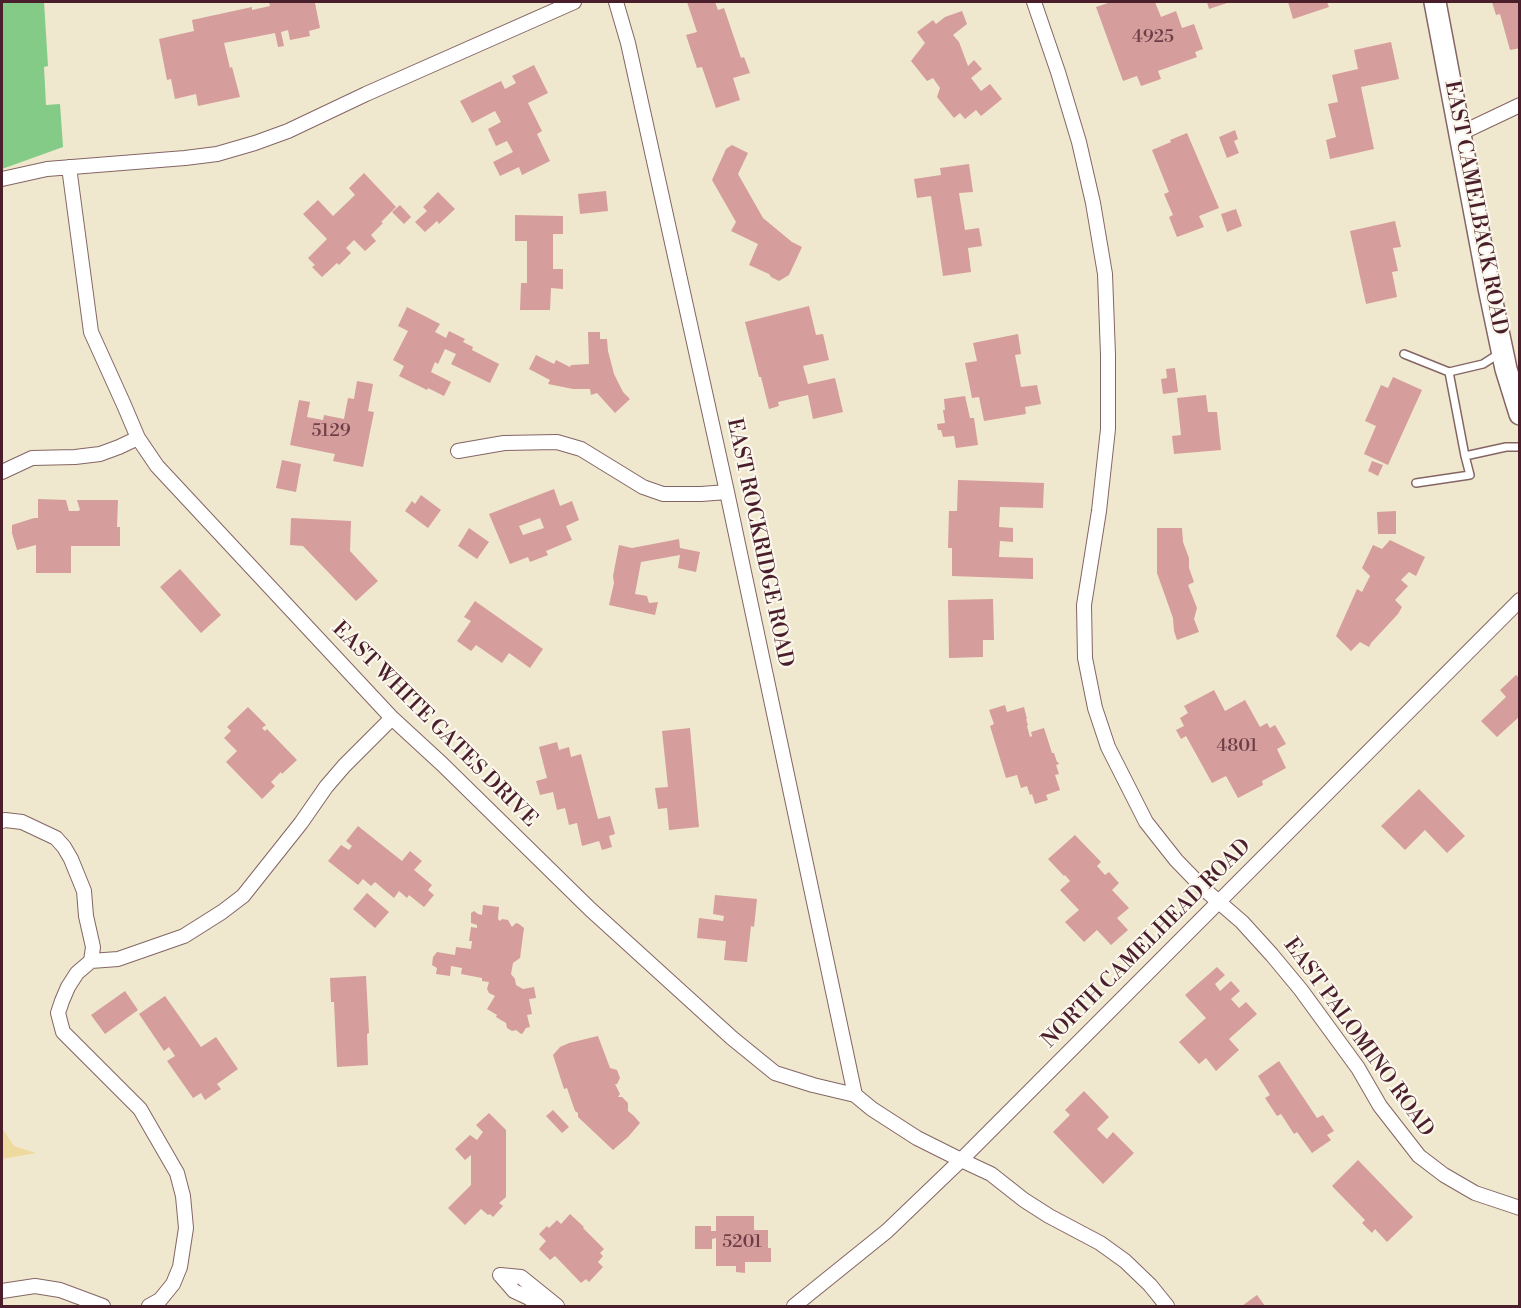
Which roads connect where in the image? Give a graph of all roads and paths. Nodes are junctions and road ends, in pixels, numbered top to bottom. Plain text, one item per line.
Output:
1 (574, 2) edge
2 (616, 2) edge
3 (1034, 2) edge
4 (1435, 2) edge
5 (1520, 105) edge
6 (1461, 133) junction
7 (69, 167) junction
8 (2, 179) edge
9 (1503, 351) junction
10 (1404, 354) dead end
11 (1449, 372) junction
12 (1520, 414) edge
13 (138, 438) junction
14 (1520, 447) edge
15 (458, 451) dead end
16 (1465, 456) junction
17 (2, 472) edge
18 (1416, 483) dead end
19 (727, 492) junction
20 (1520, 600) edge
21 (392, 718) junction
22 (2, 821) edge
23 (1219, 903) junction
24 (91, 961) junction
25 (855, 1095) junction
26 (962, 1160) junction
27 (1520, 1208) edge
28 (2, 1291) edge
29 (103, 1306) edge
30 (149, 1306) edge
31 (540, 1306) edge
32 (557, 1306) edge
33 (794, 1306) edge
34 (1167, 1306) edge

1 - 7 street
2 - 19 street, EAST ROCKRIDGE ROAD
3 - 23 street, EAST PALOMINO ROAD
4 - 6 main road, EAST CAMELBACK ROAD
5 - 6 street
6 - 9 main road, EAST CAMELBACK ROAD
7 - 8 street
7 - 13 street, EAST WHITE GATES DRIVE
9 - 11 lane
9 - 12 main road, EAST CAMELBACK ROAD
10 - 11 lane
11 - 16 lane
13 - 17 street
13 - 21 street, EAST WHITE GATES DRIVE
14 - 16 lane
15 - 19 street
16 - 18 lane
19 - 25 street, EAST ROCKRIDGE ROAD
20 - 23 street, NORTH CAMELHEAD ROAD
21 - 24 street
21 - 25 street, EAST WHITE GATES DRIVE
22 - 24 street
23 - 26 street, NORTH CAMELHEAD ROAD
23 - 27 street, EAST PALOMINO ROAD
24 - 30 street
25 - 26 street, EAST WHITE GATES DRIVE
26 - 33 street, NORTH CAMELHEAD ROAD
26 - 34 street, EAST WHITE GATES DRIVE
28 - 29 street
31 - 32 street

